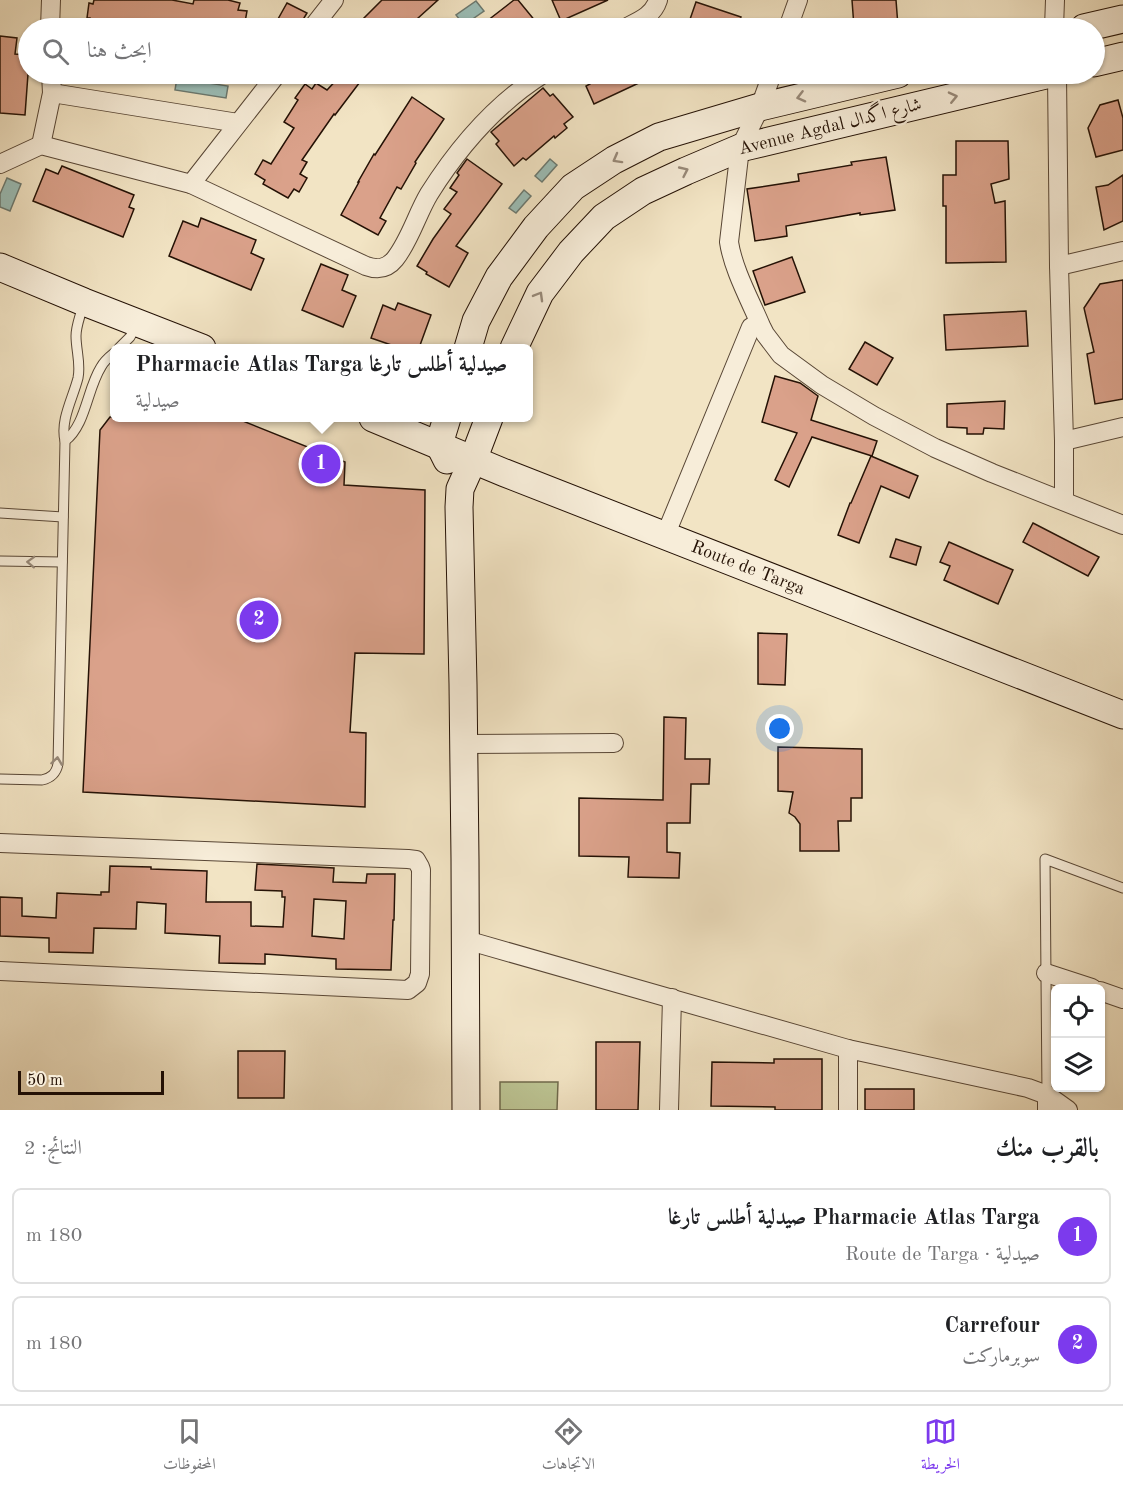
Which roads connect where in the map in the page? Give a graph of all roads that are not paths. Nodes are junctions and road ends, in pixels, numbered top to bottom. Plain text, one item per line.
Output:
1 (51, 0) edge
2 (334, 0) edge
3 (658, 0) edge
4 (798, 0) edge
5 (1055, 0) edge
6 (50, 18) edge
7 (320, 18) edge
8 (644, 18) edge
9 (792, 18) edge
10 (1054, 18) edge
11 (1123, 19) edge
12 (1105, 23) edge
13 (1123, 56) edge
14 (1105, 60) edge
15 (52, 84) edge
16 (269, 84) edge
17 (527, 84) edge
18 (768, 84) edge
19 (856, 84) edge
20 (1008, 84) edge
21 (1057, 84) edge
22 (52, 93) junction
23 (760, 107) junction
24 (238, 123) junction
25 (41, 145) junction
26 (740, 148) junction
27 (0, 164) edge
28 (191, 184) junction
29 (1123, 251) edge
30 (1059, 266) junction
31 (0, 267) edge
32 (84, 302) junction
33 (138, 322) junction
34 (751, 327) dead end
35 (123, 344) edge
36 (192, 344) edge
37 (469, 344) edge
38 (516, 344) edge
39 (110, 357) edge
40 (79, 376) junction
41 (94, 381) junction
42 (68, 410) junction
43 (82, 413) junction
44 (385, 422) edge
45 (446, 422) edge
46 (487, 422) edge
47 (1123, 427) edge
48 (65, 441) junction
49 (1064, 441) junction
50 (439, 444) junction
51 (473, 460) junction
52 (460, 489) junction
53 (1064, 501) junction
54 (0, 513) edge
55 (63, 517) junction
56 (1123, 525) edge
57 (665, 536) junction
58 (0, 561) edge
59 (62, 562) junction
60 (1123, 715) edge
61 (614, 743) dead end
62 (464, 744) junction
63 (0, 779) edge
64 (0, 843) edge
65 (1123, 888) edge
66 (466, 940) junction
67 (0, 970) edge
68 (1046, 973) junction
69 (1080, 984) edge
70 (1105, 992) edge
71 (672, 998) junction
72 (1123, 999) edge
73 (848, 1049) junction
74 (1047, 1102) edge
75 (466, 1110) edge
76 (669, 1110) edge
77 (848, 1110) edge
78 (1068, 1110) edge

1 - 6 street
2 - 7 street
3 - 8 street
4 - 9 street
5 - 10 street
11 - 12 street
13 - 14 street
15 - 22 street
16 - 24 street
17 - 28 street
18 - 23 street
19 -> 23 street, Avenue Agdal شارع اگدال
26 -> 20 street, Avenue Agdal شارع اگدال
21 - 30 street
22 - 24 street
22 - 25 street
23 - 26 street
23 -> 37 street, Avenue Agdal شارع اگدال
24 - 28 street
25 - 27 street
25 - 28 street
38 -> 26 street, Avenue Agdal شارع اگدال
26 - 53 street
29 - 30 street
30 - 49 street
31 - 32 street
32 - 33 street
32 - 40 lane
33 - 35 lane
33 - 36 street
34 - 57 street
39 - 41 lane
40 - 41 lane
40 - 42 lane
41 - 43 lane
42 - 43 lane
42 - 48 lane
43 - 48 lane
44 - 50 street, Route de Targa
45 - 50 street
46 - 51 street
47 - 49 street
48 - 55 lane
49 - 53 street
50 - 51 street, Route de Targa
50 - 52 street
51 - 52 street
51 - 57 street, Route de Targa
52 - 62 street
53 - 56 street
54 - 55 lane
55 - 59 lane
57 - 60 street, Route de Targa
59 -> 58 lane
63 -> 59 lane
61 - 62 street
62 - 66 street
64 - 67 street
65 - 68 lane
66 - 71 street
66 - 75 street
68 - 69 street
68 - 74 lane
70 - 72 street
71 - 73 street
71 - 76 street
73 - 74 street
73 - 77 street
74 - 78 street

